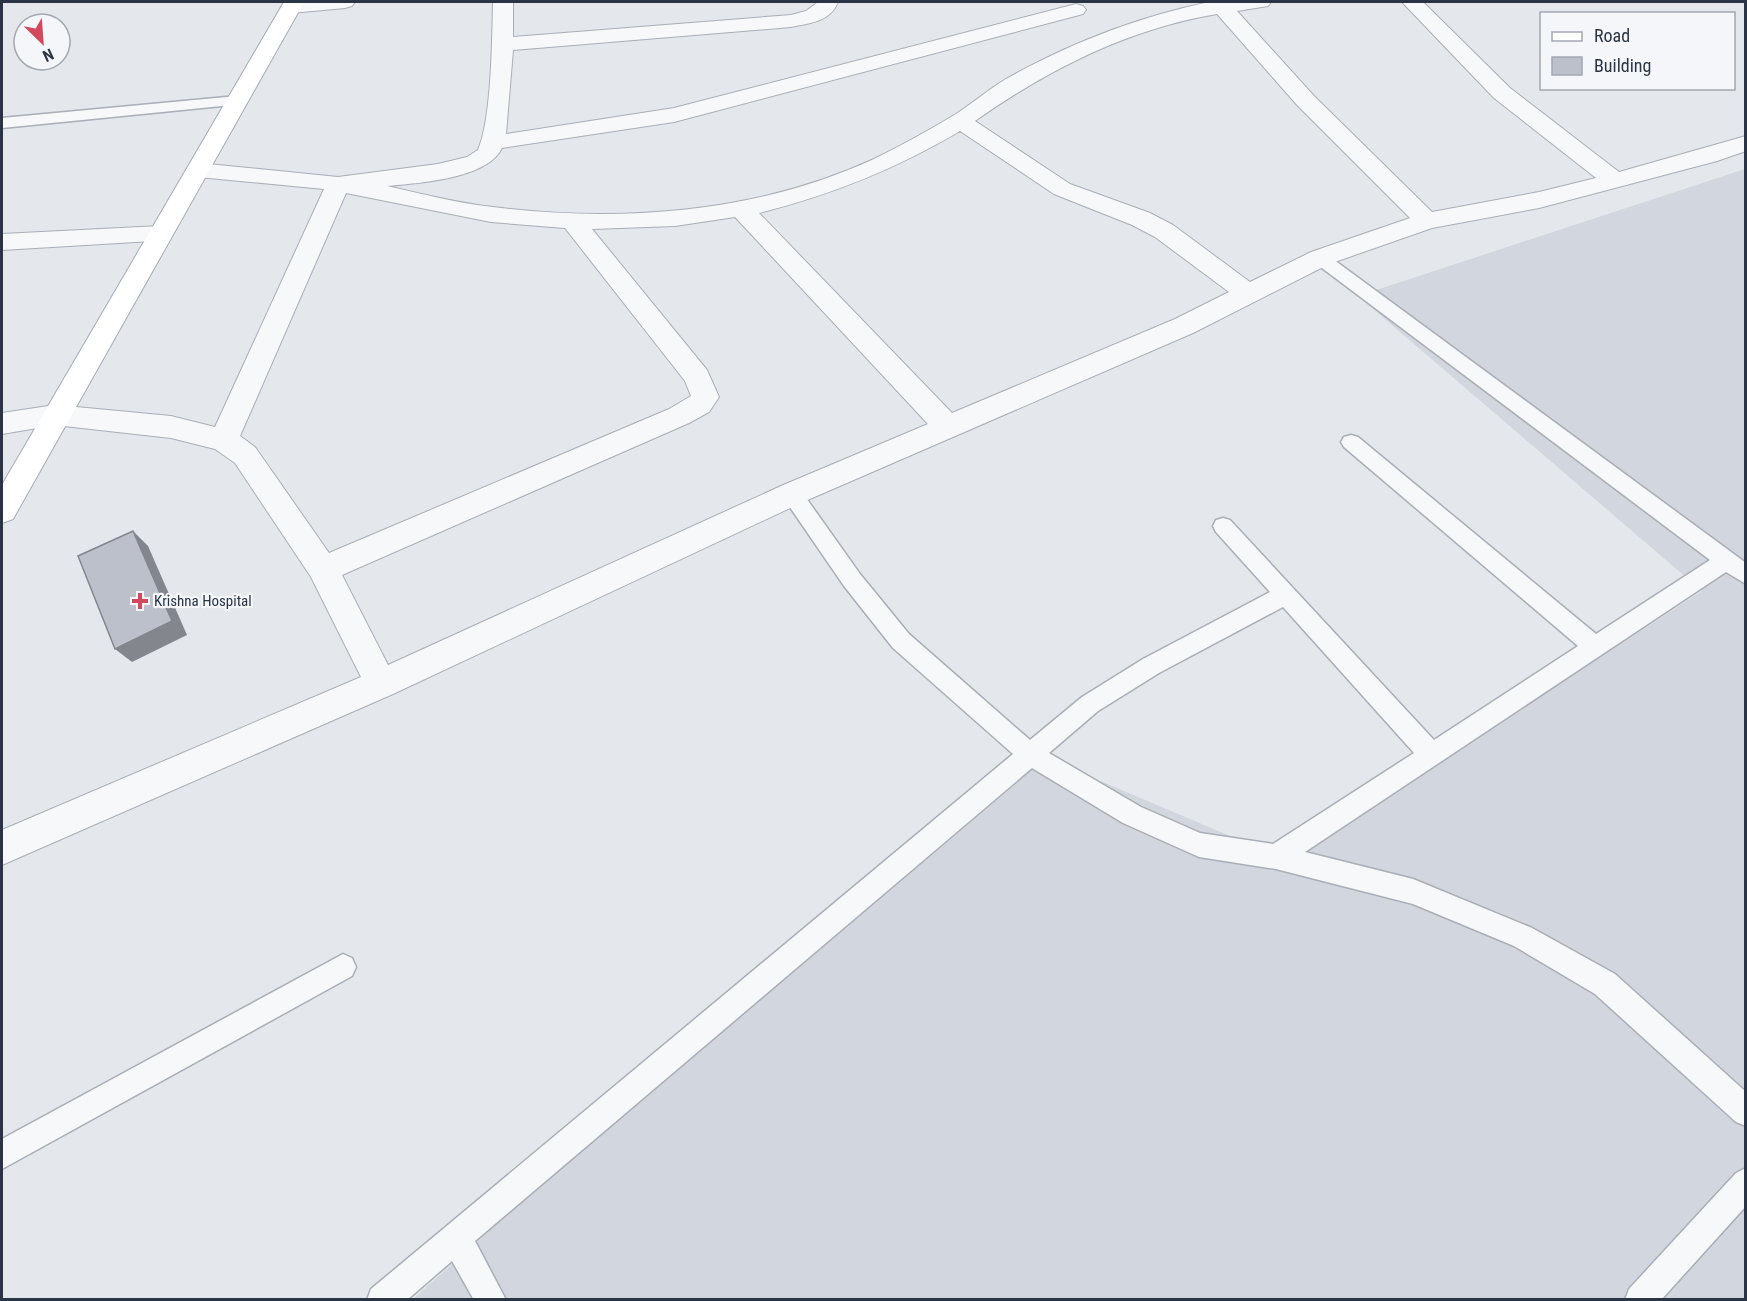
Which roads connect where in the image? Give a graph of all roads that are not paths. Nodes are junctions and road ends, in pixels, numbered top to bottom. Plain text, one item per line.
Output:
1 (345, 2) edge
2 (503, 2) edge
3 (828, 2) edge
4 (1261, 2) edge
5 (1412, 2) edge
6 (1220, 3) edge
7 (293, 4) edge
8 (1072, 6) edge
9 (1099, 39) junction
10 (503, 44) junction
11 (237, 101) junction
12 (960, 121) junction
13 (2, 123) edge
14 (493, 143) junction
15 (1746, 143) edge
16 (198, 170) junction
17 (1613, 179) junction
18 (338, 184) junction
19 (742, 210) junction
20 (572, 221) junction
21 (1427, 221) junction
22 (160, 234) junction
23 (2, 242) edge
24 (1320, 258) junction
25 (1249, 294) junction
26 (56, 415) junction
27 (2, 423) edge
28 (948, 428) junction
29 (224, 440) junction
30 (1351, 442) dead end
31 (792, 494) junction
32 (2, 511) edge
33 (1223, 526) dead end
34 (1726, 561) junction
35 (323, 569) junction
36 (1746, 575) edge
37 (1285, 595) junction
38 (1595, 647) junction
39 (381, 684) junction
40 (1028, 753) junction
41 (1432, 755) junction
42 (2, 848) edge
43 (1276, 857) junction
44 (344, 967) dead end
45 (1746, 1112) edge
46 (2, 1155) edge
47 (1746, 1183) edge
48 (456, 1238) junction
49 (382, 1299) edge
50 (491, 1299) edge
51 (1640, 1299) edge

1 - 7 street
2 - 10 street
3 - 10 street
4 - 6 street
5 - 17 street
6 - 9 street
6 - 21 street
7 - 11 main road
8 - 9 street
8 - 14 street
9 - 12 street
10 - 14 street
11 - 13 lane
11 - 16 main road
12 - 19 street
12 - 25 street
14 - 18 street
15 - 17 street
16 - 18 street
16 - 22 main road
17 - 21 street
18 - 20 street
18 - 29 street
19 - 20 street
19 - 28 street
20 - 35 street
21 - 24 street
22 - 23 street
22 - 26 main road
24 - 25 street
24 - 34 lane
25 - 28 street
26 - 27 street
26 - 29 street
26 - 32 main road
28 - 31 street
29 - 35 street
30 - 38 lane
31 - 39 street
31 - 40 lane
33 - 37 lane
34 - 36 lane
34 - 38 lane
35 - 39 street
37 - 40 lane
37 - 41 lane
38 - 41 lane
39 - 42 street
40 - 43 lane
40 - 48 lane
41 - 43 lane
43 - 45 lane
44 - 46 lane
47 - 51 lane
48 - 49 lane
48 - 50 lane

